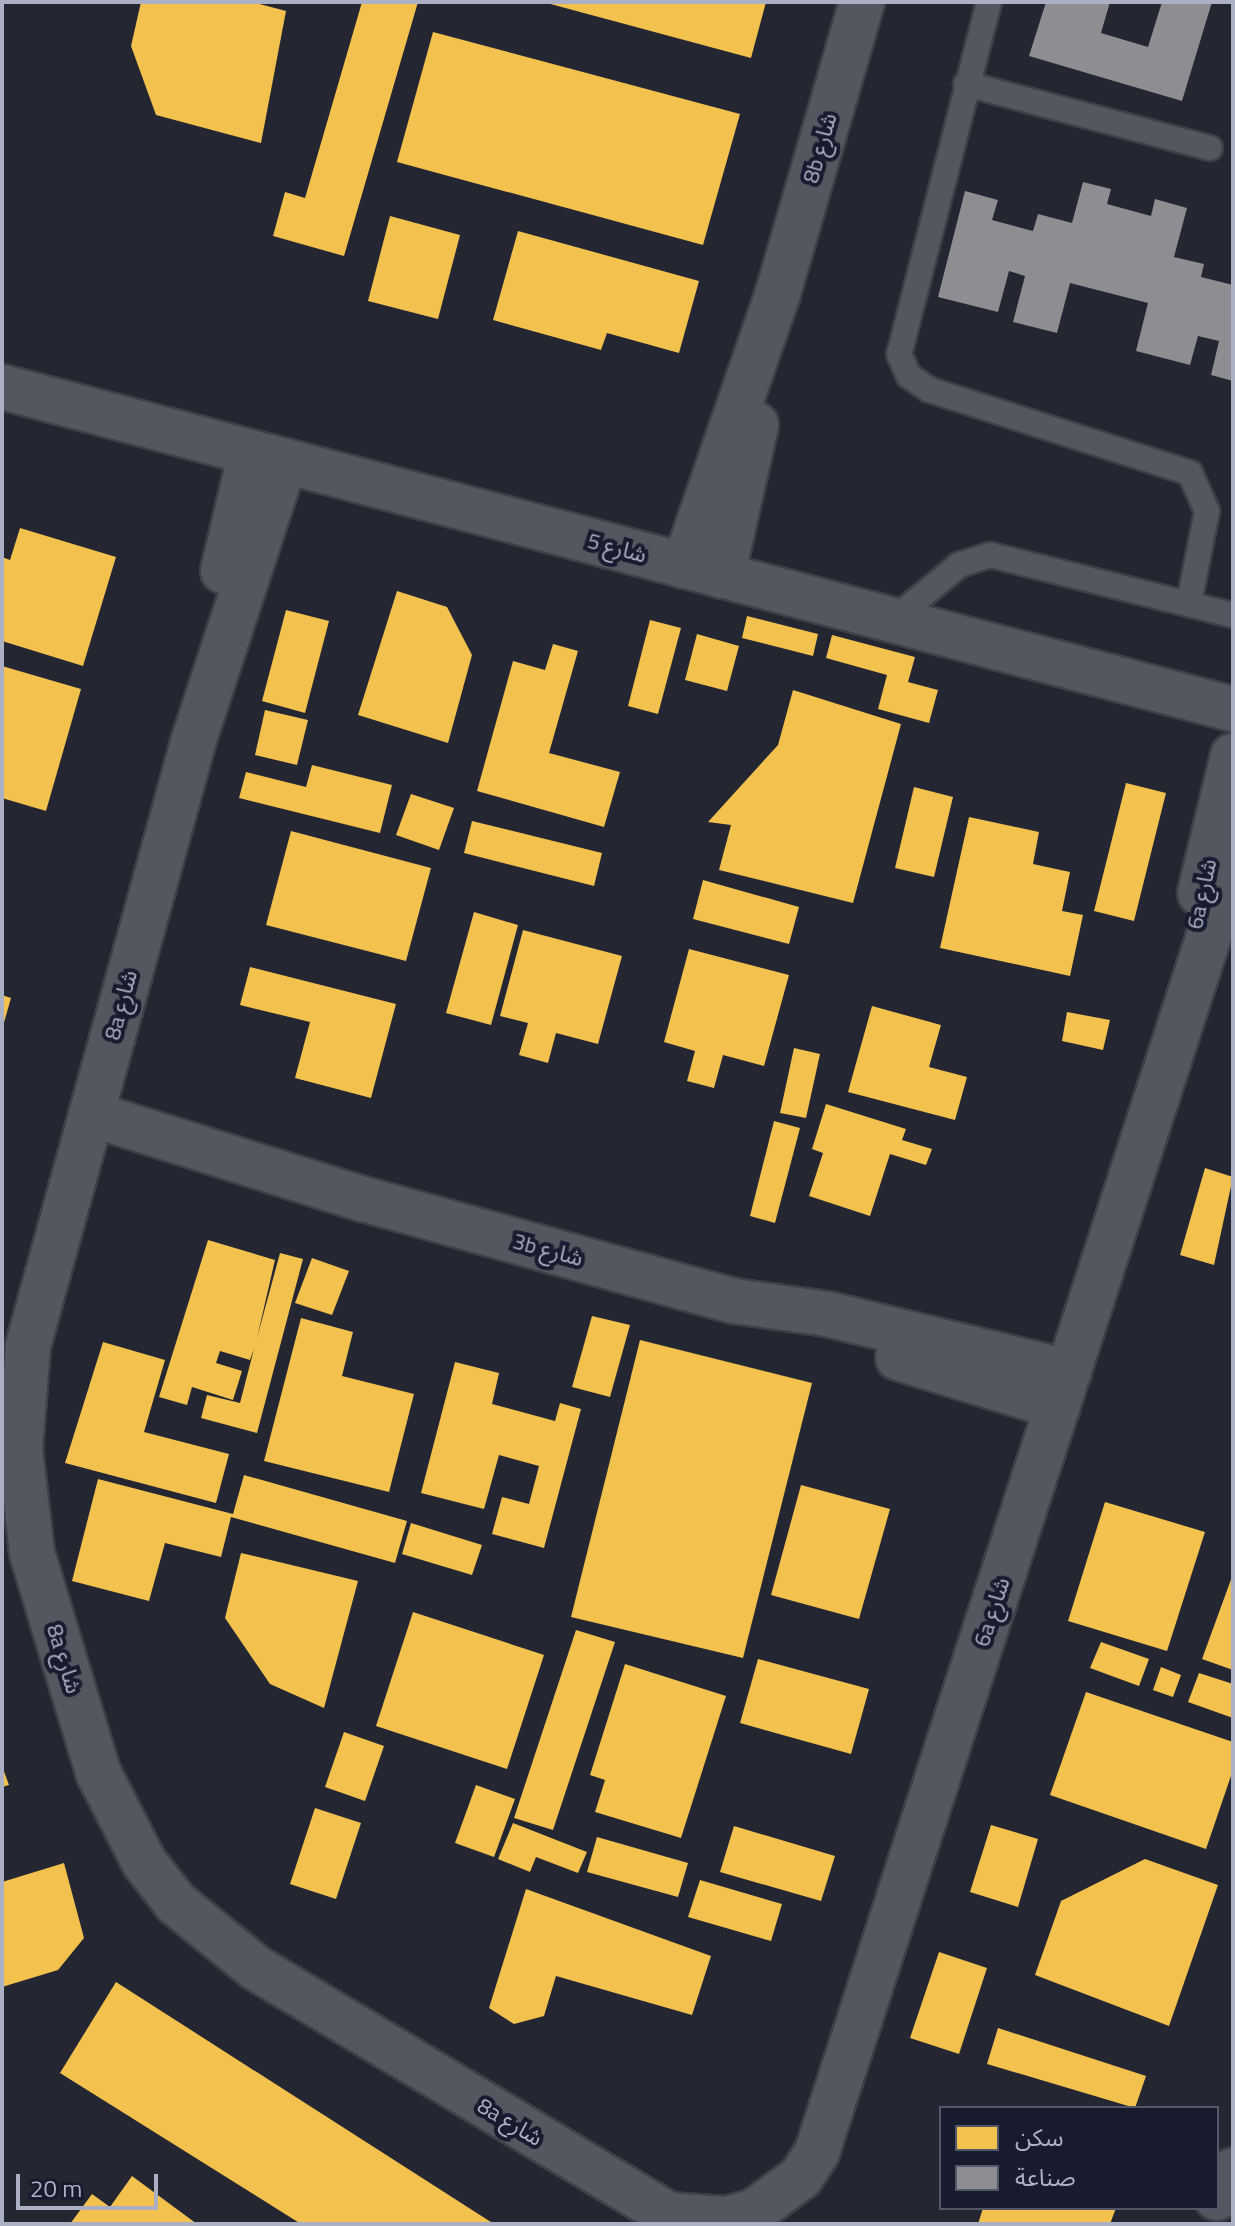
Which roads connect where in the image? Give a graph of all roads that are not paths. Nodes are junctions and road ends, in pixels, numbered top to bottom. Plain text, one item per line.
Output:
1 (862, 2) edge
2 (989, 2) edge
3 (966, 84) junction
4 (1210, 148) dead end
5 (2, 387) edge
6 (268, 457) junction
7 (703, 571) junction
8 (1189, 603) junction
9 (1233, 615) edge
10 (893, 620) junction
11 (1233, 709) edge
12 (1233, 756) edge
13 (1233, 861) edge
14 (1188, 986) junction
15 (87, 1129) junction
16 (1064, 1389) junction
17 (1233, 2170) edge
18 (1219, 2194) edge
19 (755, 2211) joint

1 - 7 street, 8b شارع
2 - 3 lane
3 - 4 lane
3 - 8 lane
5 - 6 street, شارع 5
6 - 7 street, شارع 5
6 - 15 street, 8a شارع
7 - 10 street, شارع 5
8 - 9 lane
8 - 10 lane
10 - 11 street, شارع 5
12 - 14 street, 6a شارع
13 - 14 street, 6a شارع
14 - 16 street, 6a شارع
15 - 16 street, 3b شارع
15 - 19 street, 8a شارع
16 - 19 street, 6a شارع
17 - 18 street

